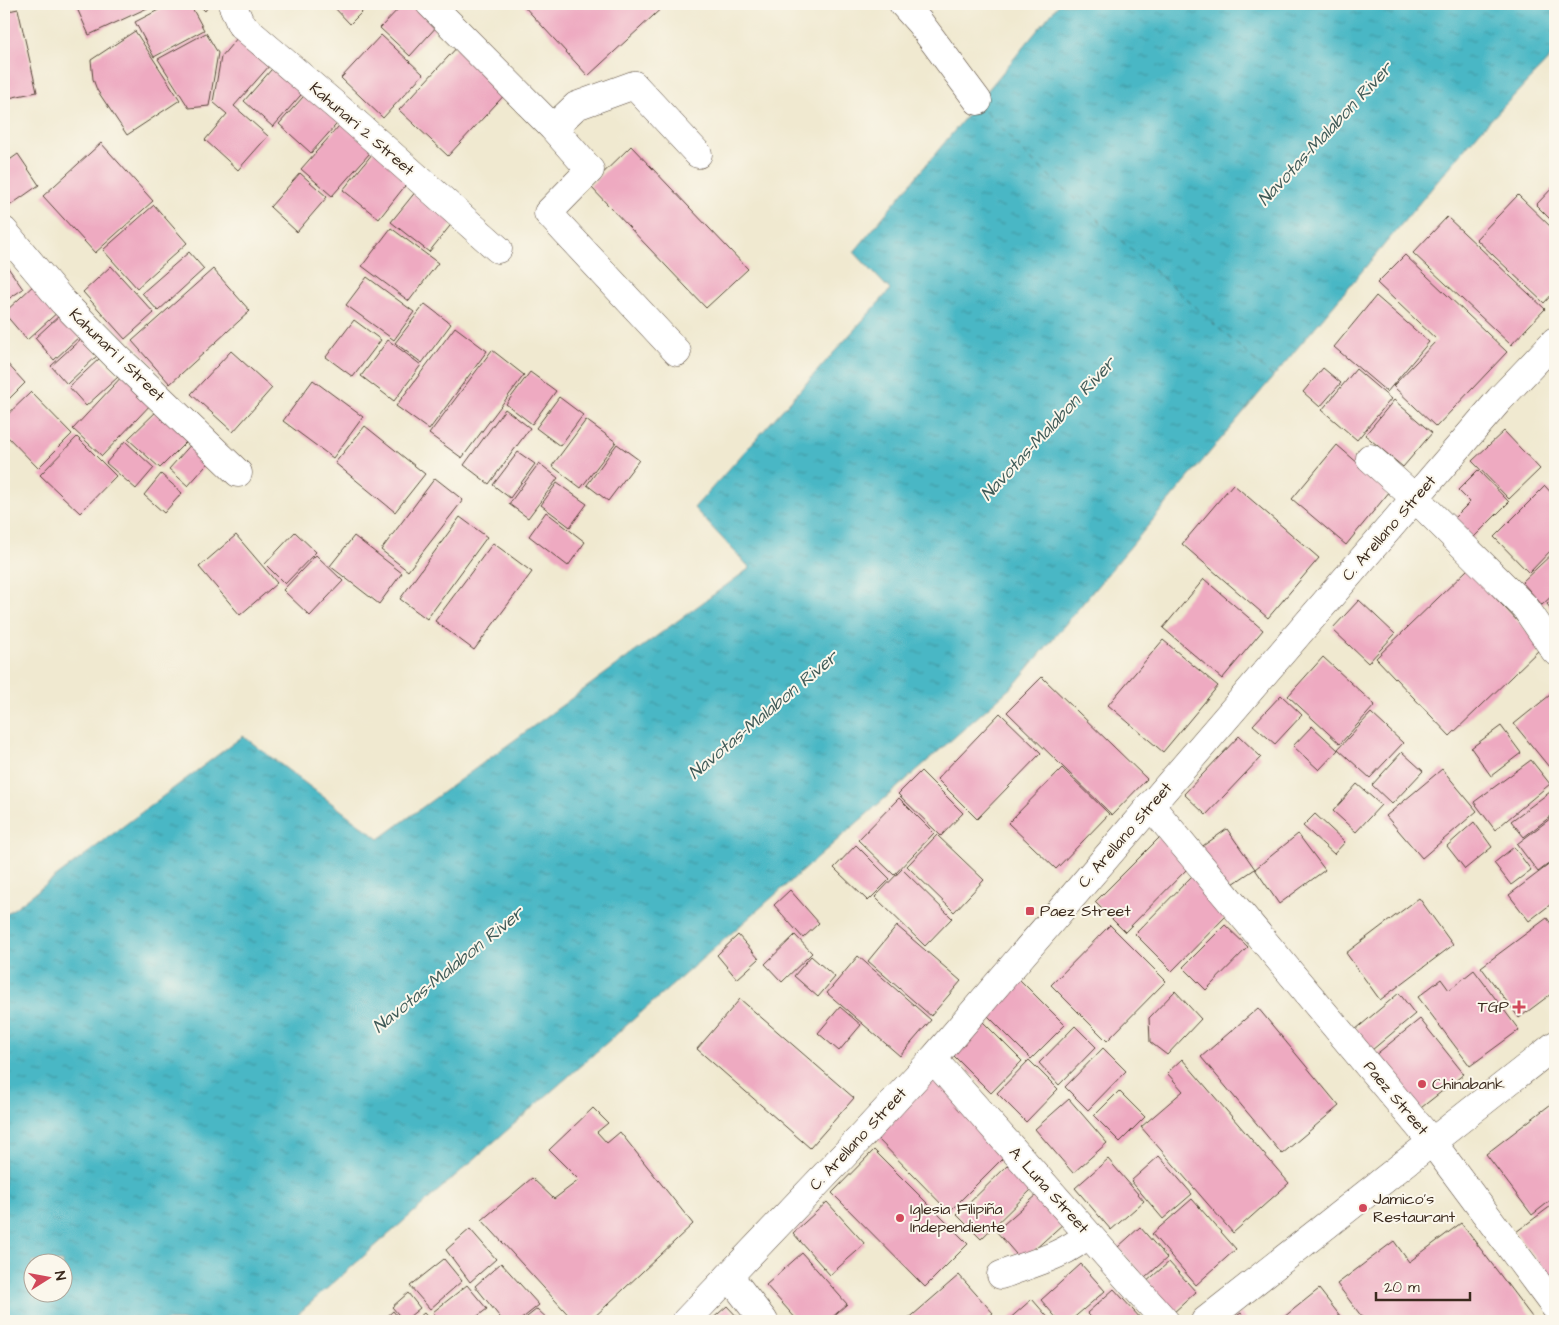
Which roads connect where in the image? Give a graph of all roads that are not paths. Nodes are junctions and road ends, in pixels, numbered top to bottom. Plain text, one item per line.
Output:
1 (232, 4) edge
2 (430, 4) edge
3 (903, 4) edge
4 (978, 101) dead end
5 (553, 128) junction
6 (698, 154) dead end
7 (4, 230) edge
8 (498, 249) dead end
9 (1555, 341) edge
10 (677, 352) dead end
11 (1370, 458) dead end
12 (238, 473) dead end
13 (1415, 498) junction
14 (1555, 651) edge
15 (1150, 805) junction
16 (1555, 1045) edge
17 (933, 1059) junction
18 (1432, 1142) junction
19 (1088, 1234) junction
20 (1001, 1275) dead end
21 (729, 1276) junction
22 (1555, 1307) edge
23 (686, 1321) edge
24 (764, 1321) edge
25 (1165, 1321) edge
26 (1205, 1321) edge

1 - 8 street, Kahunari 2 Street
2 - 5 street
3 - 4 street
5 - 6 street
5 - 10 street
7 - 12 street, Kahunari 1 Street
9 - 13 street, C. Arellano Street
11 - 13 street
13 - 14 street
13 - 15 street, C. Arellano Street
15 - 17 street, C. Arellano Street
15 - 18 street, Paez Street
16 - 18 street
17 - 19 street, A. Luna Street
17 - 21 street, C. Arellano Street
18 - 22 street, Paez Street
18 - 26 street
19 - 20 street
19 - 25 street, A. Luna Street
21 - 23 street, C. Arellano Street
21 - 24 street

